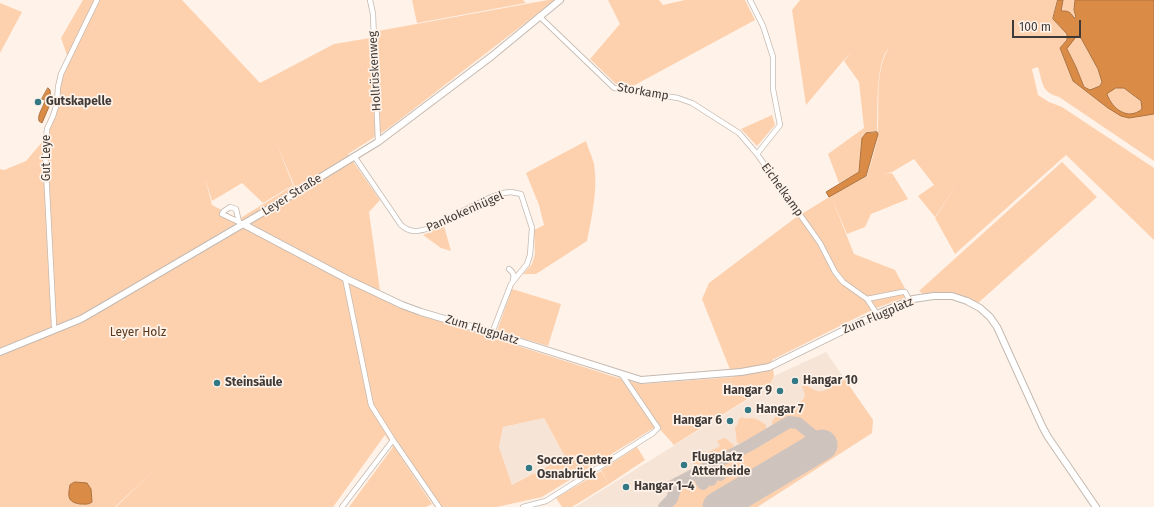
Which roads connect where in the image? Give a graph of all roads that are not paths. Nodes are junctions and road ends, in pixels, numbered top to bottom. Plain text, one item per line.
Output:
1 (97, 0) edge
2 (370, 0) edge
3 (560, 0) edge
4 (750, 0) edge
5 (539, 16) junction
6 (378, 142) junction
7 (757, 154) junction
8 (354, 156) junction
9 (241, 223) junction
10 (510, 269) dead end
11 (344, 278) junction
12 (513, 280) junction
13 (866, 299) junction
14 (910, 301) junction
15 (877, 314) junction
16 (54, 326) dead end
17 (492, 333) junction
18 (0, 352) edge
19 (622, 374) junction
20 (392, 440) junction
21 (342, 507) edge
22 (439, 507) edge
23 (523, 507) edge
24 (1096, 507) edge

1 - 16 street, Gut Leye
2 - 6 street, Hollrüskenweg
3 - 5 street, Leyer Straße
4 - 7 street, Eichelkamp
5 - 6 street, Leyer Straße
5 - 7 street, Storkamp
6 - 8 street, Leyer Straße
7 - 13 street, Eichelkamp
8 - 9 street, Leyer Straße
8 - 12 street, Pankokenhügel
9 - 11 street, Zum Flugplatz
9 - 18 street, Leyer Straße
10 - 12 street
11 - 17 street, Zum Flugplatz
11 - 20 street
12 - 17 street, Pankokenhügel
13 - 14 street
13 - 15 street, Eichelkamp
14 - 15 street, Zum Flugplatz
14 - 24 street, Zum Flugplatz
15 - 19 street, Zum Flugplatz
17 - 19 street, Zum Flugplatz
19 - 23 street
20 - 21 street
20 - 22 street

